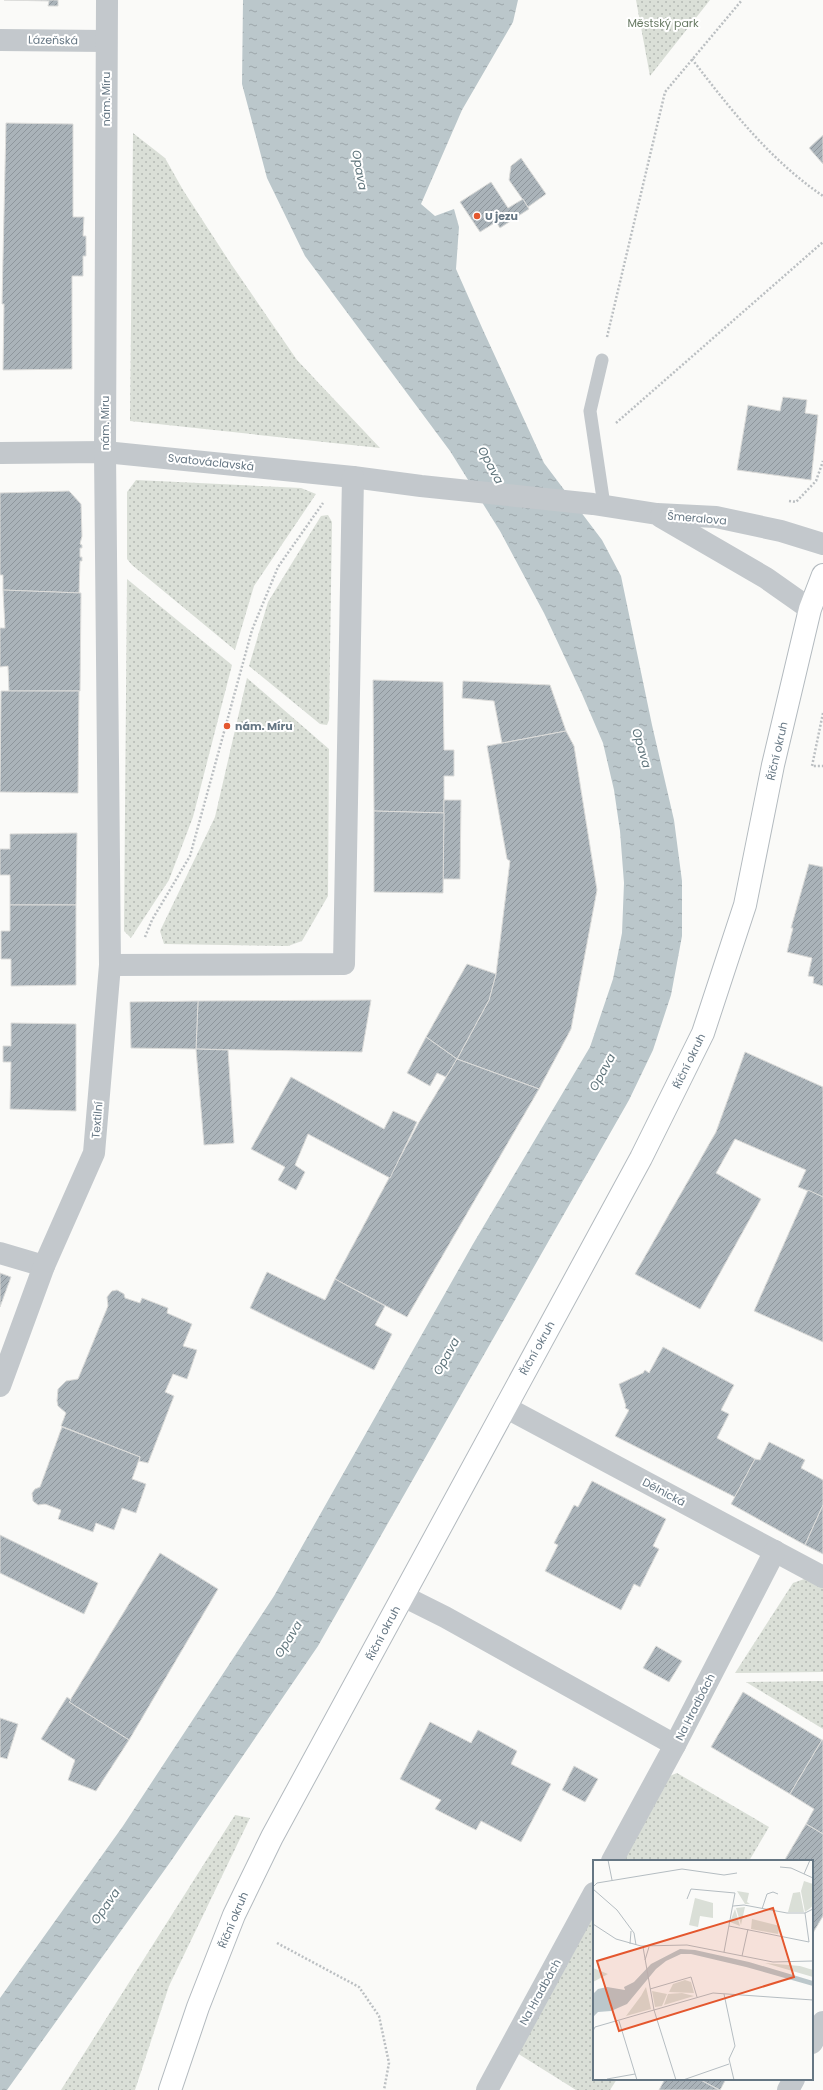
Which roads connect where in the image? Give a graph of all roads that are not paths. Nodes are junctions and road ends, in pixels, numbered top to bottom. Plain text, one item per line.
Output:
1 (108, 0) edge
2 (0, 40) edge
3 (106, 41) junction
4 (602, 360) road end
5 (105, 452) junction
6 (0, 453) edge
7 (353, 477) junction
8 (421, 486) joint
9 (599, 505) junction
10 (657, 514) junction
11 (823, 544) edge
12 (823, 575) edge
13 (810, 609) junction
14 (110, 965) junction
15 (0, 1252) edge
16 (44, 1266) junction
17 (0, 1386) edge
18 (505, 1407) junction
19 (766, 1546) junction
20 (823, 1577) edge
21 (403, 1596) junction
22 (675, 1745) junction
23 (613, 1860) edge
24 (593, 1895) edge
25 (823, 2022) edge
26 (813, 2041) edge
27 (793, 2080) edge
28 (170, 2090) edge
29 (487, 2090) edge
30 (788, 2090) edge

1 - 3 street, nám. Míru
2 - 3 street, Lázeňská
3 - 5 street, nám. Míru
4 - 9 lane
5 - 6 street, Svatováclavská
5 - 7 street, Svatováclavská
5 - 14 street, nám. Míru
7 - 8 street, Svatováclavská
7 - 14 street
8 - 9 street, Šmeralova
9 - 10 street, Šmeralova
10 - 11 street, Šmeralova
10 - 13 street
12 - 13 main road, Říční okruh
13 - 18 main road, Říční okruh
14 - 16 street, Textilní
15 - 16 street
16 - 17 street, Textilní
18 - 19 street, Dělnická
18 - 21 main road, Říční okruh
19 - 20 street, Dělnická
19 - 22 street, Na Hradbách
21 - 22 street
21 - 28 main road, Říční okruh
22 - 23 street, Na Hradbách
24 - 29 street, Na Hradbách
25 - 26 street
27 - 30 street

